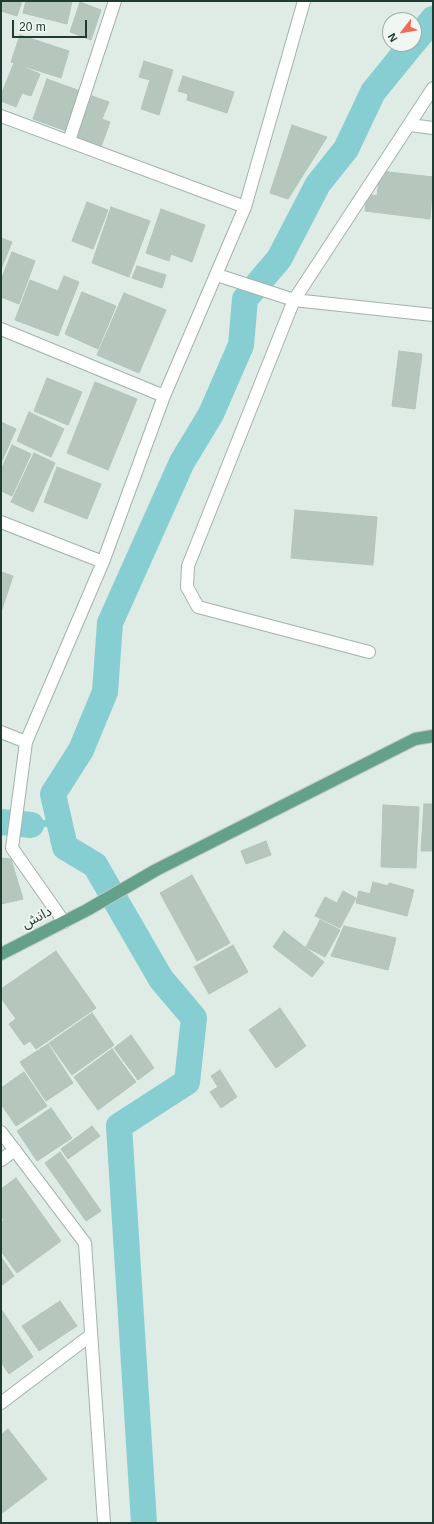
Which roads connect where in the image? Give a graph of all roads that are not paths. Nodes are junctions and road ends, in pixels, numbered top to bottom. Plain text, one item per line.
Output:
1 (115, 1) edge
2 (304, 1) edge
3 (433, 88) edge
4 (1, 116) edge
5 (410, 125) junction
6 (433, 128) edge
7 (69, 141) junction
8 (245, 207) junction
9 (217, 275) junction
10 (294, 300) junction
11 (433, 315) edge
12 (1, 329) edge
13 (164, 396) junction
14 (1, 522) edge
15 (103, 562) junction
16 (369, 652) dead end
17 (1, 732) edge
18 (433, 736) edge
19 (26, 742) junction
20 (6, 847) edge
21 (64, 922) junction
22 (1, 954) edge
23 (1, 1132) edge
24 (15, 1150) junction
25 (1, 1160) edge
26 (91, 1335) junction
27 (1, 1403) edge
28 (104, 1523) edge

1 - 7 street
2 - 8 street
3 - 5 street
4 - 7 street
5 - 6 street
5 - 10 street
7 - 8 street
8 - 9 street
9 - 10 street
9 - 13 street
10 - 11 street
10 - 16 street
12 - 13 street
13 - 15 street
14 - 15 street
15 - 19 street
17 - 19 street
18 - 21 main road, دانش
19 - 20 street
20 - 21 street
21 - 22 main road, دانش
23 - 24 street
24 - 25 street
24 - 26 street
26 - 27 street
26 - 28 street

